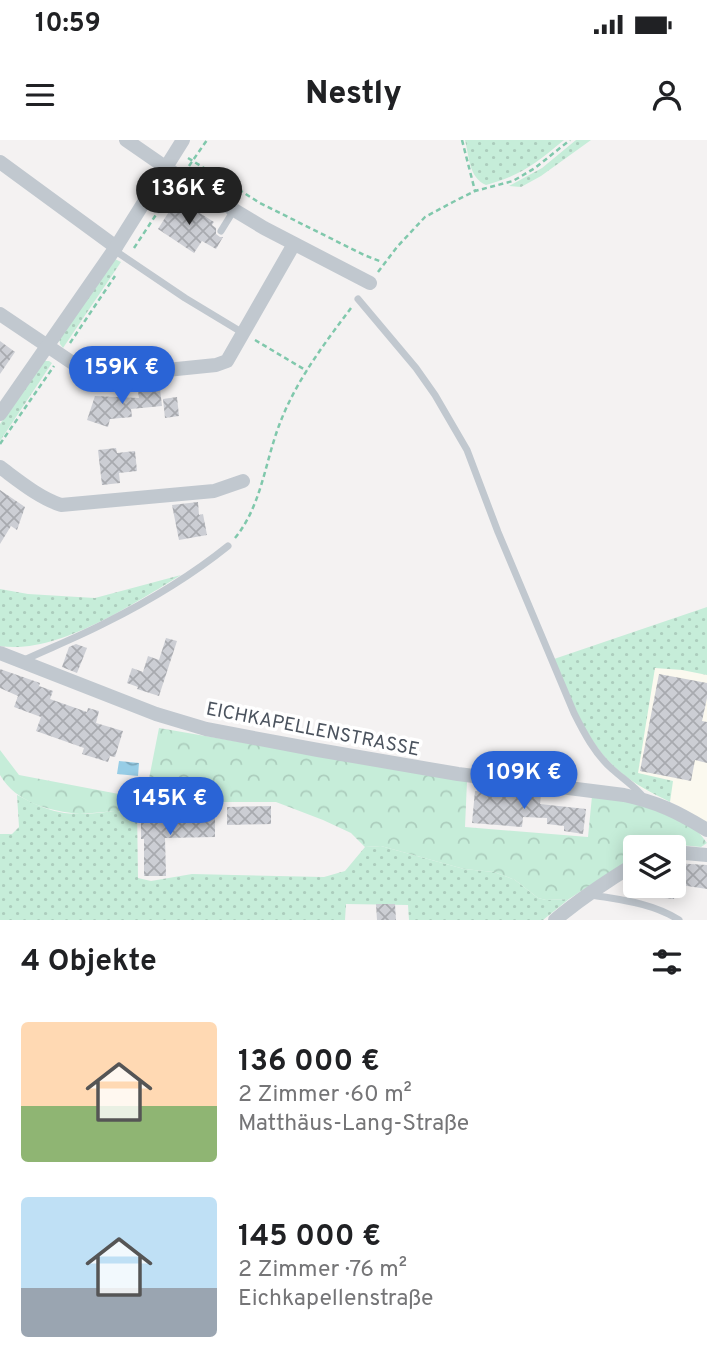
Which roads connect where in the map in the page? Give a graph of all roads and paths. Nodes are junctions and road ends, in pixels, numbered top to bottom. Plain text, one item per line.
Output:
1 (126, 140) edge
2 (207, 140) edge
3 (462, 140) edge
4 (179, 146) edge
5 (193, 161) junction
6 (0, 162) edge
7 (165, 167) junction
8 (181, 178) junction
9 (475, 191) dead end
10 (234, 210) junction
11 (221, 231) dead end
12 (294, 244) junction
13 (115, 249) junction
14 (127, 259) junction
15 (384, 263) dead end
16 (370, 283) dead end
17 (358, 299) dead end
18 (0, 314) edge
19 (243, 333) junction
20 (48, 347) junction
21 (61, 357) junction
22 (307, 371) dead end
23 (0, 414) edge
24 (0, 444) edge
25 (0, 467) edge
26 (243, 481) dead end
27 (228, 546) dead end
28 (0, 653) edge
29 (22, 661) junction
30 (646, 800) junction
31 (707, 830) edge
32 (686, 853) edge
33 (707, 855) edge
34 (623, 871) edge
35 (588, 894) junction
36 (555, 920) edge
37 (679, 920) edge

1 - 7 street
2 - 5 path
3 - 9 path
4 - 5 path
4 - 7 street
5 - 8 path
5 - 15 path
6 - 13 street
7 - 8 street
7 - 13 street
8 - 10 street
8 - 14 path
10 - 11 lane
10 - 12 street
12 - 16 street
12 - 19 street
13 - 14 lane
13 - 20 street
14 - 19 lane
14 - 21 path
17 - 30 lane
18 - 20 street
19 - 21 street
19 - 22 path
20 - 21 street
20 - 23 street
21 - 24 path
25 - 26 street
27 - 29 lane
28 - 29 street, EICHKAPELLENSTRASSE
29 - 30 street, EICHKAPELLENSTRASSE
30 - 31 street, EICHKAPELLENSTRASSE
32 - 33 street
34 - 35 street
35 - 36 street
35 - 37 lane

